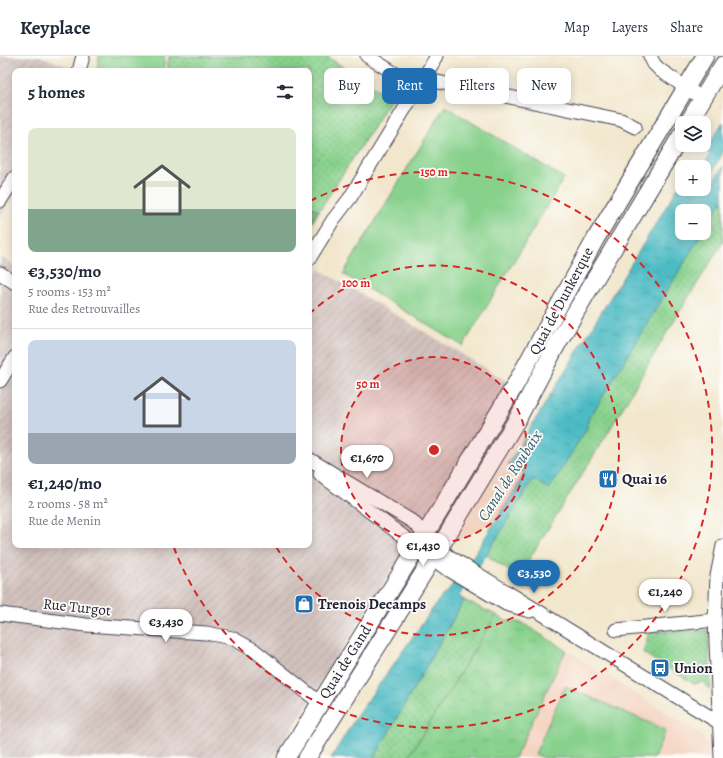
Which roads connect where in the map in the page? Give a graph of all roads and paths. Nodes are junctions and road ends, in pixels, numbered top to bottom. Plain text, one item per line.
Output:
1 (83, 56) edge
2 (367, 56) edge
3 (437, 56) edge
4 (650, 56) edge
5 (705, 56) edge
6 (723, 65) edge
7 (79, 68) edge
8 (391, 68) edge
9 (429, 68) edge
10 (437, 86) edge
11 (686, 87) junction
12 (703, 99) junction
13 (407, 104) edge
14 (692, 116) edge
15 (635, 127) dead end
16 (675, 146) edge
17 (12, 182) edge
18 (0, 201) edge
19 (312, 254) edge
20 (0, 273) edge
21 (12, 281) edge
22 (12, 362) edge
23 (0, 381) edge
24 (312, 461) edge
25 (312, 468) edge
26 (421, 540) junction
27 (723, 546) edge
28 (442, 558) junction
29 (0, 614) edge
30 (716, 620) junction
31 (616, 630) dead end
32 (320, 703) junction
33 (722, 724) edge
34 (286, 758) edge
35 (307, 758) edge
36 (721, 758) edge

1 - 7 street
2 - 8 street
3 - 9 street
4 - 11 street
5 - 11 main road, Quai de Dunkerque
6 - 12 main road
10 - 15 street
11 - 12 street
11 - 26 main road, Quai de Dunkerque
12 - 14 main road
13 - 19 street
16 - 28 main road, Quai de Dunkerque
17 - 18 street
20 - 21 street
22 - 23 street
24 - 26 street
25 - 26 street
26 - 28 street
26 - 32 main road, Quai de Gand
27 - 30 street
28 - 33 street
28 - 35 main road, Quai de Gand
29 - 32 street, Rue Turgot
30 - 31 street
30 - 33 street
32 - 34 main road, Quai de Gand
33 - 36 street

